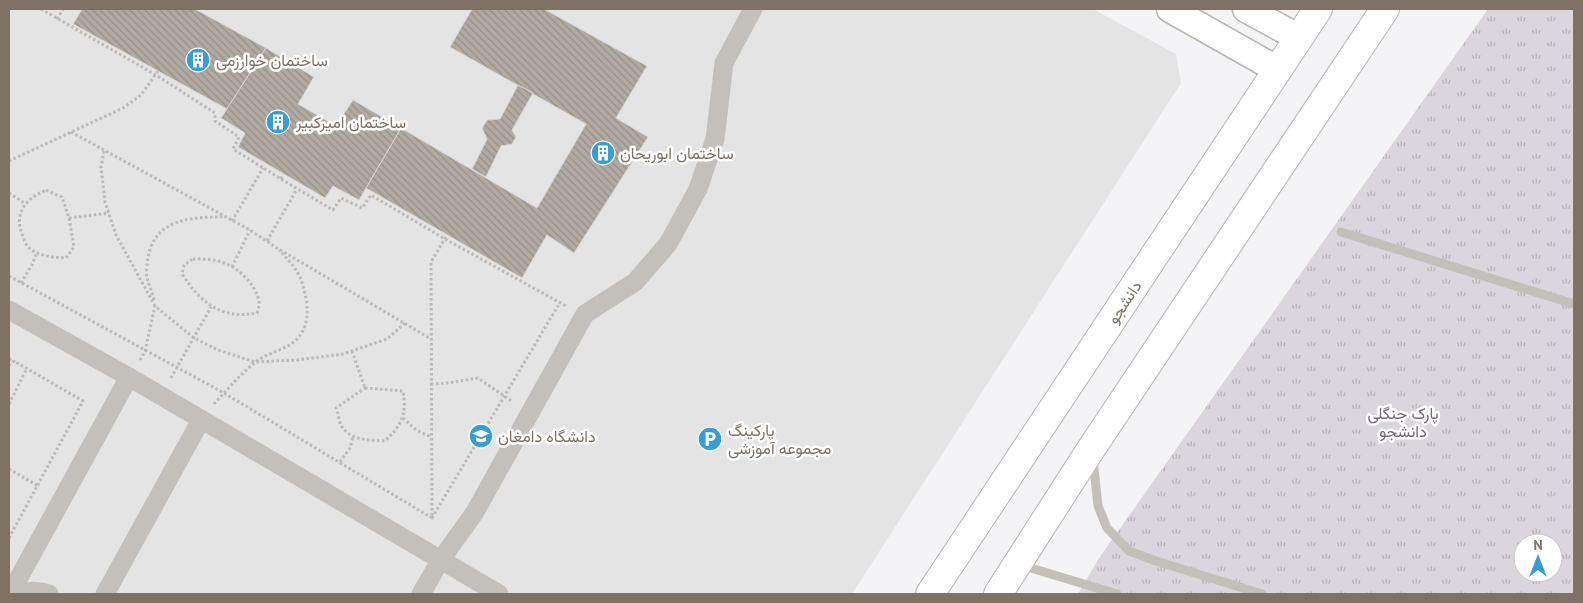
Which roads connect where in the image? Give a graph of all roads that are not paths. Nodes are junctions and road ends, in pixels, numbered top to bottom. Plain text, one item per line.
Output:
1 (753, 9) edge
2 (1170, 9) edge
3 (1239, 9) edge
4 (1246, 9) edge
5 (1318, 9) edge
6 (1385, 9) edge
7 (1216, 34) junction
8 (1299, 38) junction
9 (1278, 70) junction
10 (1341, 232) dead end
11 (1574, 304) edge
12 (9, 310) edge
13 (130, 377) junction
14 (201, 420) junction
15 (1091, 449) junction
16 (440, 561) junction
17 (1018, 564) junction
18 (10, 594) edge
19 (22, 594) edge
20 (49, 594) edge
21 (105, 594) edge
22 (421, 594) edge
23 (499, 594) edge
24 (930, 594) edge
25 (998, 594) edge
26 (1117, 594) edge
27 (1262, 594) edge

1 - 16 street
2 - 7 street
3 - 7 street
4 - 8 street
5 - 8 main road, دانشجو
6 - 15 main road
7 - 9 street
8 - 9 main road, دانشجو
9 - 24 main road, دانشجو
10 - 11 lane
12 - 13 street
13 - 14 street
13 - 18 street
14 - 16 street
14 - 21 street
15 - 17 main road
15 - 27 lane
16 - 22 street
16 - 23 street
17 - 25 main road
17 - 26 lane
19 - 20 street

